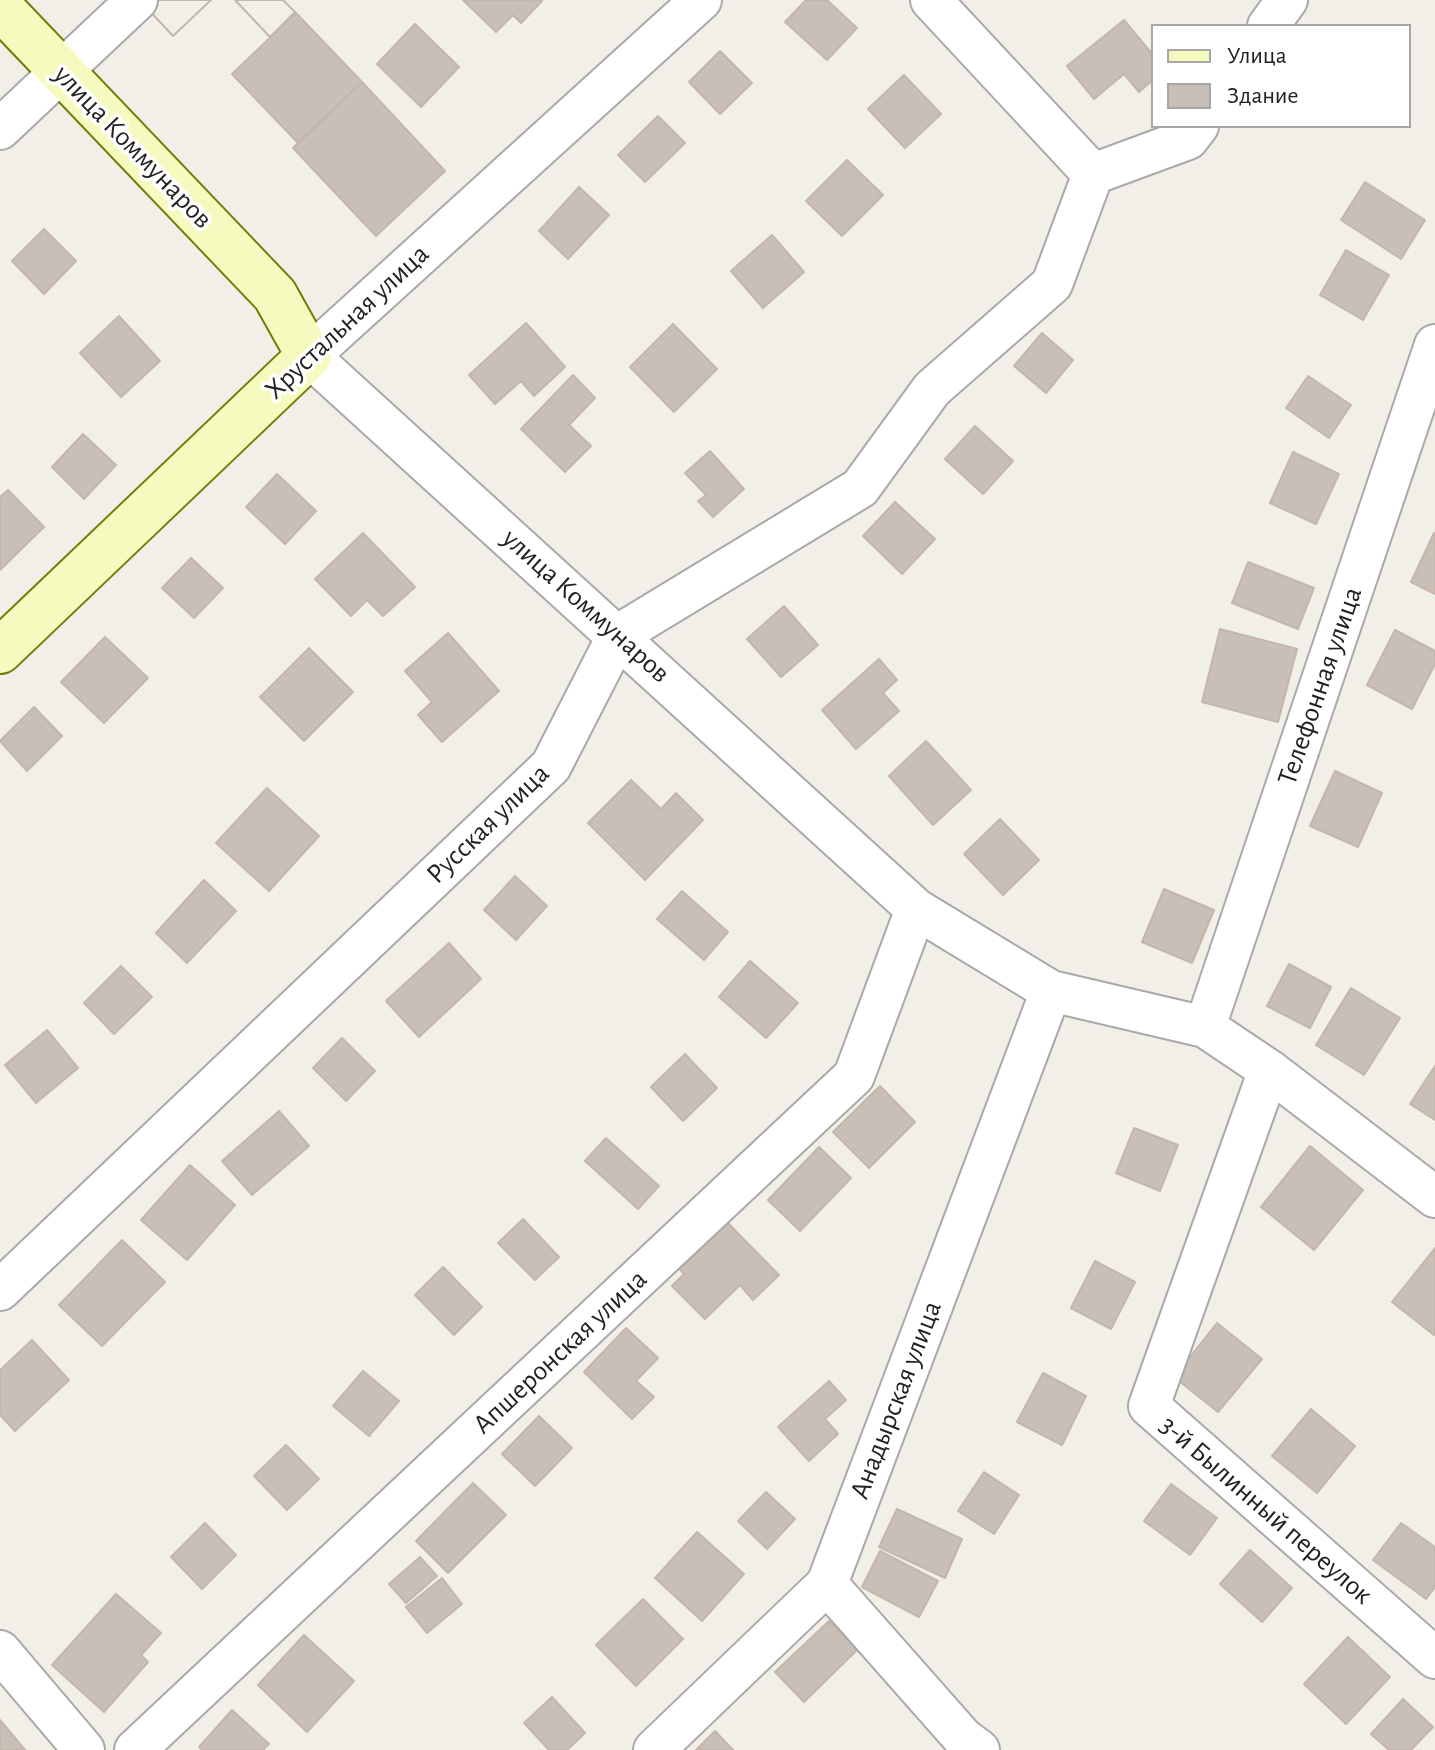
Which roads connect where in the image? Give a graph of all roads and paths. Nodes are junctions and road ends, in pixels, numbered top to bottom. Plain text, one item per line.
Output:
1 (137, 0) edge
2 (701, 0) edge
3 (931, 0) edge
4 (1287, 0) edge
5 (0, 7) edge
6 (1269, 24) edge
7 (60, 71) junction
8 (1196, 128) edge
9 (0, 129) edge
10 (1093, 174) junction
11 (1435, 345) edge
12 (309, 356) junction
13 (618, 635) junction
14 (0, 651) edge
15 (916, 909) junction
16 (1051, 991) junction
17 (1205, 1027) junction
18 (1269, 1070) junction
19 (1435, 1197) edge
20 (0, 1290) edge
21 (827, 1584) junction
22 (0, 1651) edge
23 (1435, 1658) edge
24 (84, 1750) edge
25 (135, 1750) edge
26 (654, 1750) edge
27 (979, 1750) edge

1 - 7 street
2 - 12 street, Хрустальная улица
3 - 10 street
4 - 6 street
5 - 7 street, улица Коммунаров
7 - 9 street
7 - 12 street, улица Коммунаров
8 - 10 street
10 - 13 street
11 - 17 street, Телефонная улица
12 - 13 street, улица Коммунаров
12 - 14 street, Хрустальная улица
13 - 15 street, улица Коммунаров
13 - 20 street, Русская улица
15 - 16 street, улица Коммунаров
15 - 25 street, Апшеронская улица
16 - 17 street, улица Коммунаров
16 - 21 street, Анадырская улица
17 - 18 street, улица Коммунаров
18 - 19 street, улица Коммунаров
18 - 23 street, 3-й Былинный переулок
21 - 26 street, Анадырская улица
21 - 27 street
22 - 24 street

